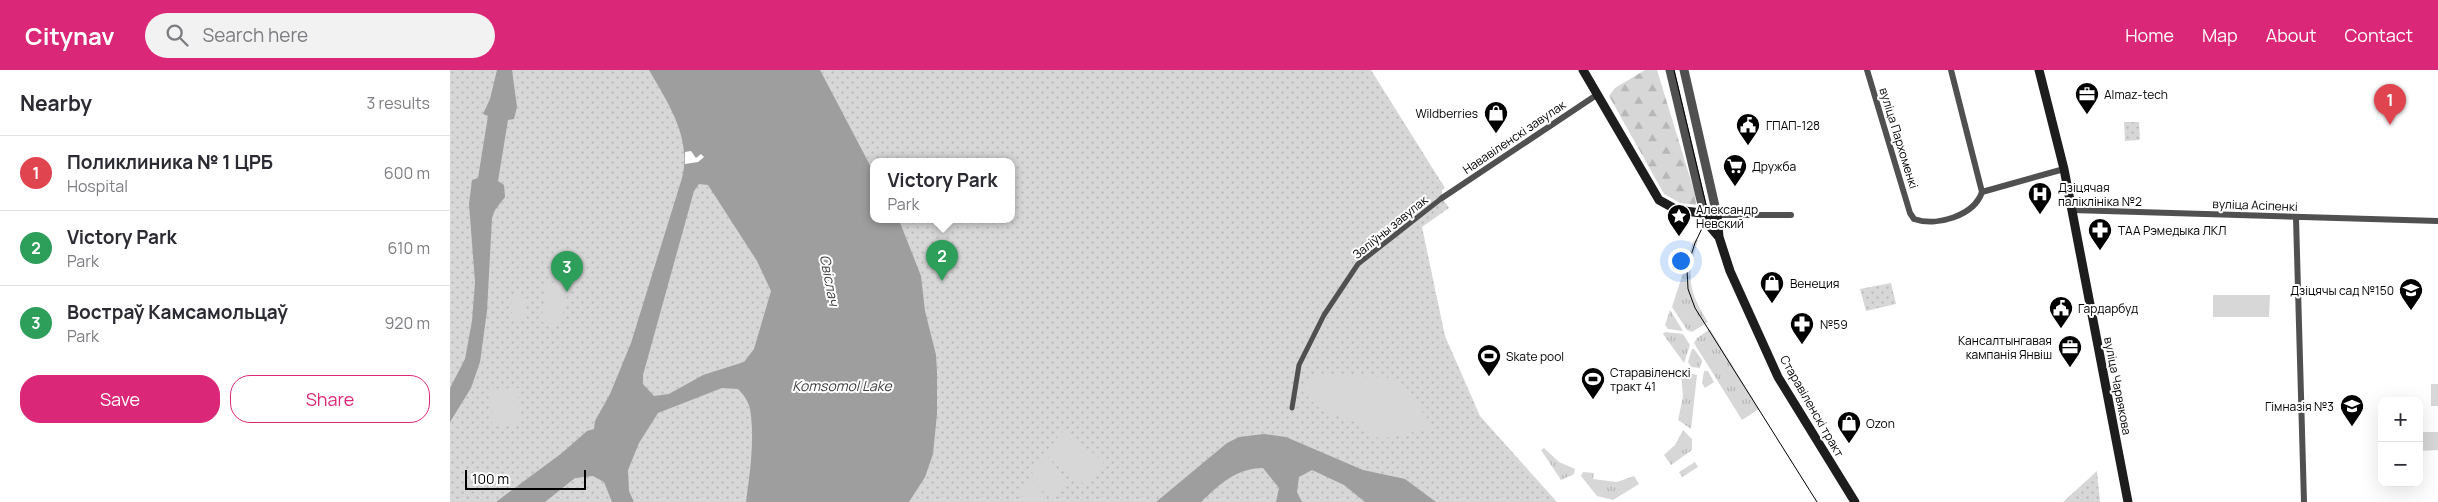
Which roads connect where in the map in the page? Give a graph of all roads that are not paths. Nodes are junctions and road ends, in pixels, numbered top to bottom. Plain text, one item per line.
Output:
1 (1583, 70) edge
2 (1670, 70) edge
3 (1684, 70) edge
4 (1867, 70) edge
5 (1951, 70) edge
6 (2039, 70) edge
7 (1598, 94) junction
8 (2064, 169) junction
9 (1982, 192) junction
10 (1442, 198) joint
11 (2072, 210) junction
12 (1704, 213) junction
13 (1717, 215) junction
14 (1791, 215) dead end
15 (2296, 218) junction
16 (2438, 221) edge
17 (1719, 237) junction
18 (1292, 408) dead end
19 (1855, 502) edge
20 (2128, 502) edge
21 (2304, 502) edge

1 - 7 main road
2 - 12 street, Старавіленскі тракт
3 - 13 street, Старавіленскі тракт
4 - 9 street, вуліца Пархоменкі
5 - 9 street
6 - 8 main road, вуліца Чарвякова
7 - 10 street, Нававіленскі завулак
7 - 12 main road
8 - 9 street
8 - 11 main road, вуліца Чарвякова
10 - 18 street, Заліўны завулак
11 - 15 street, вуліца Асіпенкі
11 - 20 main road, вуліца Чарвякова
12 - 13 main road
12 - 17 main road, Старавіленскі тракт
13 - 14 street
13 - 17 main road, Старавіленскі тракт
15 - 16 street, вуліца Асіпенкі
15 - 21 street
17 - 19 main road, Старавіленскі тракт

